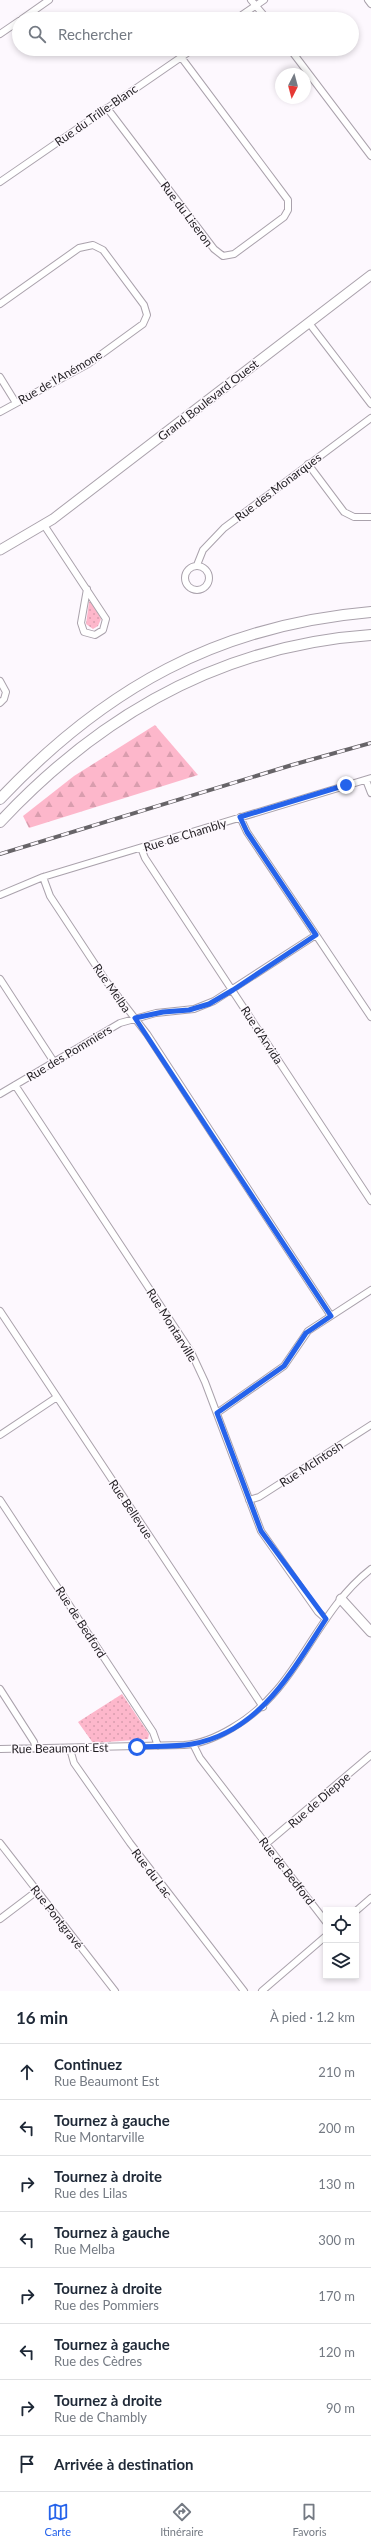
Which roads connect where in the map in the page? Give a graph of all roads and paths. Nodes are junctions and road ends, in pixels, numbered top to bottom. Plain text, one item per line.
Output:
1 (49, 0) edge
2 (252, 0) edge
3 (264, 0) edge
4 (368, 0) edge
5 (371, 4) edge
6 (256, 5) junction
7 (32, 12) edge
8 (246, 12) edge
9 (262, 12) edge
10 (12, 26) edge
11 (0, 34) edge
12 (295, 56) edge
13 (181, 57) joint
14 (107, 108) junction
15 (370, 153) edge
16 (0, 182) edge
17 (371, 275) edge
18 (0, 304) edge
19 (309, 323) junction
20 (0, 377) edge
21 (16, 403) junction
22 (371, 404) edge
23 (0, 412) edge
24 (371, 418) edge
25 (308, 464) junction
26 (371, 517) edge
27 (44, 525) junction
28 (0, 550) edge
29 (197, 566) junction
30 (86, 589) junction
31 (371, 612) edge
32 (371, 635) edge
33 (0, 681) edge
34 (0, 703) edge
35 (368, 779) edge
36 (371, 793) edge
37 (0, 799) edge
38 (240, 817) junction
39 (0, 822) edge
40 (141, 848) junction
41 (43, 877) junction
42 (0, 895) edge
43 (316, 935) junction
44 (0, 979) edge
45 (233, 990) junction
46 (371, 1017) edge
47 (135, 1018) junction
48 (54, 1062) junction
49 (15, 1085) junction
50 (0, 1094) edge
51 (371, 1201) edge
52 (371, 1290) edge
53 (0, 1311) edge
54 (331, 1316) junction
55 (57, 1397) junction
56 (217, 1413) junction
57 (371, 1425) edge
58 (0, 1435) edge
59 (0, 1500) edge
60 (249, 1500) junction
61 (371, 1569) edge
62 (341, 1599) junction
63 (326, 1619) junction
64 (371, 1632) edge
65 (0, 1689) edge
66 (263, 1707) junction
67 (193, 1744) junction
68 (158, 1746) junction
69 (36, 1749) junction
70 (70, 1749) junction
71 (0, 1750) edge
72 (371, 1755) edge
73 (0, 1843) edge
74 (266, 1844) junction
75 (37, 1890) junction
76 (371, 1898) edge
77 (359, 1908) edge
78 (323, 1918) edge
79 (0, 1919) edge
80 (323, 1939) edge
81 (115, 1991) edge
82 (244, 1991) edge
83 (262, 1991) edge

1 - 7 street
2 - 6 street
3 - 6 street
4 - 5 street
6 - 8 street
6 - 9 street
10 - 11 street
12 - 15 street
13 - 14 street, Rue du Trille-Blanc
13 - 14 street, Rue du Liseron
14 - 16 street, Rue du Trille-Blanc
17 - 19 street, Grand Boulevard Ouest
18 - 21 street, Rue de l'Anémone
19 - 22 street
19 - 27 street, Grand Boulevard Ouest
20 - 21 street
21 - 23 street, Rue de l'Anémone
24 - 25 street, Rue des Monarques
25 - 26 street
25 - 29 street, Rue des Monarques
27 - 28 street, Grand Boulevard Ouest
27 - 30 street
29 - 29 street, Rue des Monarques
30 - 30 street
31 - 37 main road
32 - 39 main road
33 - 34 street
35 - 36 street
35 - 38 street, Rue de Chambly
38 - 40 street, Rue de Chambly
38 - 43 street
40 - 41 street, Rue de Chambly
40 - 45 street, Rue d'Arvida
41 - 42 street, Rue de Chambly
41 - 47 street, Rue Melba
43 - 45 street, Rue des Pommiers
43 - 46 street
44 - 48 street
45 - 47 street, Rue des Pommiers
45 - 51 street, Rue d'Arvida
47 - 48 street, Rue des Pommiers
47 - 54 street, Rue Melba
48 - 49 street, Rue des Pommiers
49 - 50 street, Rue des Pommiers
49 - 56 street, Rue Montarville
52 - 54 street
53 - 55 street, Rue Bellevue
54 - 56 street
55 - 58 street
55 - 66 street, Rue Bellevue
56 - 60 street, Rue Montarville
57 - 60 street, Rue McIntosh
59 - 68 street, Rue de Bedford
60 - 63 street, Rue Montarville
61 - 62 street, Rue Beaumont Est
62 - 63 street, Rue Beaumont Est
62 - 64 street
63 - 66 street, Rue Beaumont Est
65 - 69 street
66 - 67 street, Rue Beaumont Est
67 - 68 street, Rue Beaumont Est
67 - 74 street, Rue de Bedford
68 - 70 street, Rue Beaumont Est
69 - 70 street, Rue Beaumont Est
69 - 71 street, Rue Beaumont Est
70 - 82 street, Rue du Lac
72 - 74 street, Rue de Dieppe
73 - 75 street, Rue Pontgravé
74 - 78 street, Rue de Bedford
75 - 79 street
75 - 81 street, Rue Pontgravé
76 - 77 street
80 - 83 street

